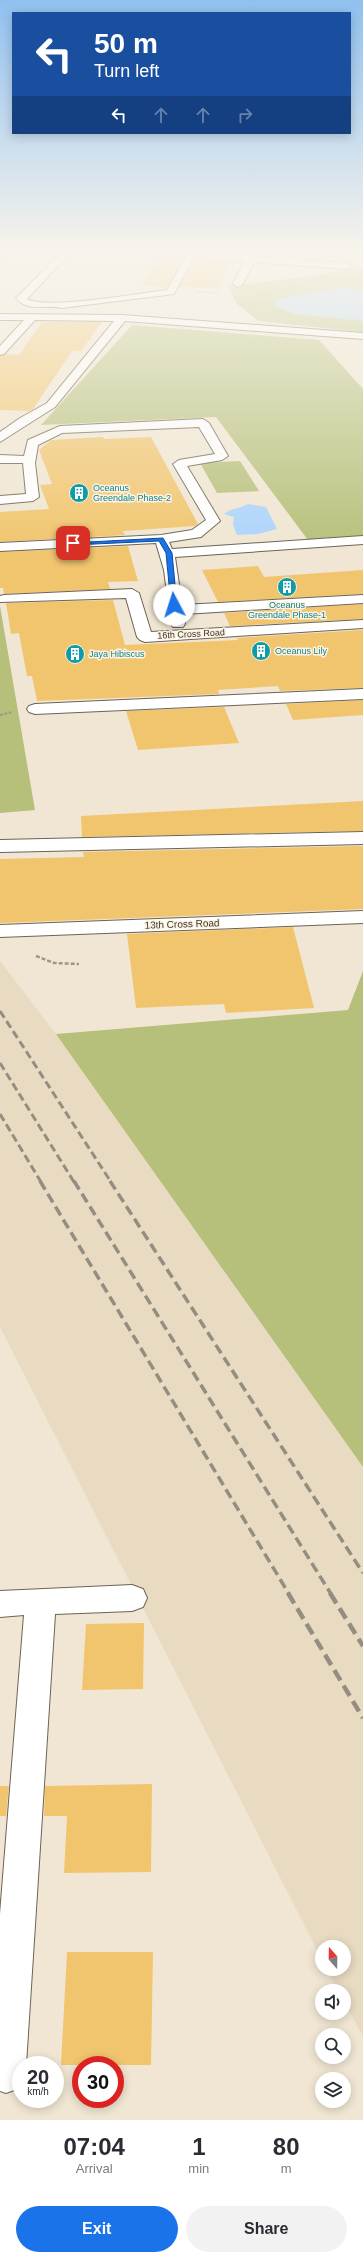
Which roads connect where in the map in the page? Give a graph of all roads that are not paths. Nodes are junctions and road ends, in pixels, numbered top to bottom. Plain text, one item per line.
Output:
1 (95, 351) edge
2 (2, 420) dead end
3 (24, 420) junction
4 (0, 438) edge
5 (0, 458) edge
6 (30, 460) junction
7 (0, 500) edge
8 (161, 540) junction
9 (363, 540) edge
10 (0, 547) edge
11 (169, 553) junction
12 (4, 599) dead end
13 (363, 599) edge
14 (335, 601) junction
15 (175, 610) junction
16 (356, 624) edge
17 (180, 635) junction
18 (363, 694) edge
19 (35, 709) dead end
20 (363, 838) edge
21 (0, 846) edge
22 (363, 917) edge
23 (0, 931) edge
24 (132, 1598) dead end
25 (41, 1601) junction
26 (0, 1604) edge
27 (6, 2074) dead end

1 - 3 street
2 - 3 street
3 - 4 street
5 - 6 street
6 - 7 street
6 - 8 street
8 - 10 street
8 - 11 street
9 - 11 street
11 - 15 street
12 - 17 street, 16th Cross Road
13 - 14 street
14 - 15 street
14 - 16 street
15 - 17 street
16 - 17 street, 16th Cross Road
18 - 19 street
20 - 21 street
22 - 23 street, 13th Cross Road
24 - 25 street
25 - 26 street
25 - 27 street

